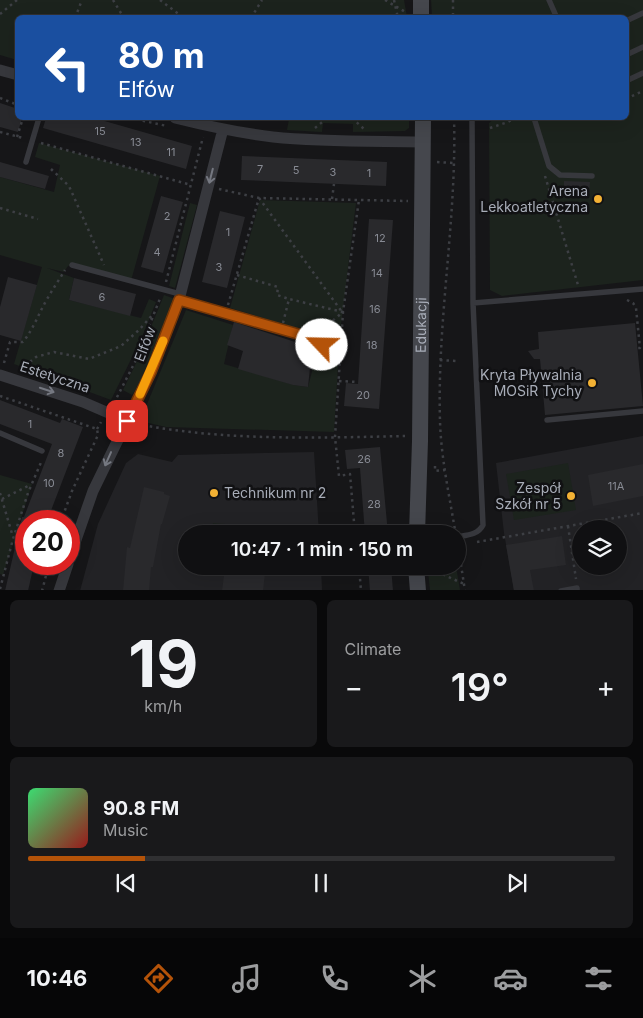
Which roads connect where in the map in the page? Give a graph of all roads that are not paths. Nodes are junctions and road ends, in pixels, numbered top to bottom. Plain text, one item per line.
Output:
1 (420, 0) edge
2 (549, 0) edge
3 (643, 13) edge
4 (416, 15) edge
5 (556, 15) edge
6 (629, 20) edge
7 (643, 47) edge
8 (629, 54) edge
9 (0, 70) edge
10 (643, 73) edge
11 (15, 74) edge
12 (629, 80) edge
13 (38, 120) edge
14 (423, 120) edge
15 (472, 120) edge
16 (535, 120) edge
17 (172, 122) edge
18 (223, 129) junction
19 (422, 142) junction
20 (26, 162) dead end
21 (592, 176) dead end
22 (72, 265) road end
23 (643, 289) edge
24 (180, 297) junction
25 (473, 303) junction
26 (322, 345) road end
27 (1, 371) edge
28 (643, 411) edge
29 (547, 420) dead end
30 (127, 421) junction
31 (0, 433) edge
32 (42, 451) road end
33 (417, 525) edge
34 (80, 529) edge
35 (466, 535) edge
36 (64, 575) edge
37 (421, 575) edge
38 (577, 589) edge
39 (59, 590) edge
40 (418, 590) edge
41 (561, 590) edge

1 - 4 street
2 - 5 lane
3 - 6 lane
7 - 8 lane
9 - 11 street
10 - 12 lane
13 - 20 lane
14 - 19 street, Edukacji
15 - 25 lane
16 - 21 lane
17 - 18 street
18 - 19 street
18 -> 24 street, Elfów
19 - 33 street, Edukacji
22 - 24 lane
23 - 25 lane
24 - 26 lane
24 - 30 street, Elfów
25 - 35 lane
27 -> 30 street, Estetyczna
28 - 29 lane
30 -> 34 street, Elfów
31 - 32 lane
36 - 39 street
37 - 40 street
38 - 41 lane

